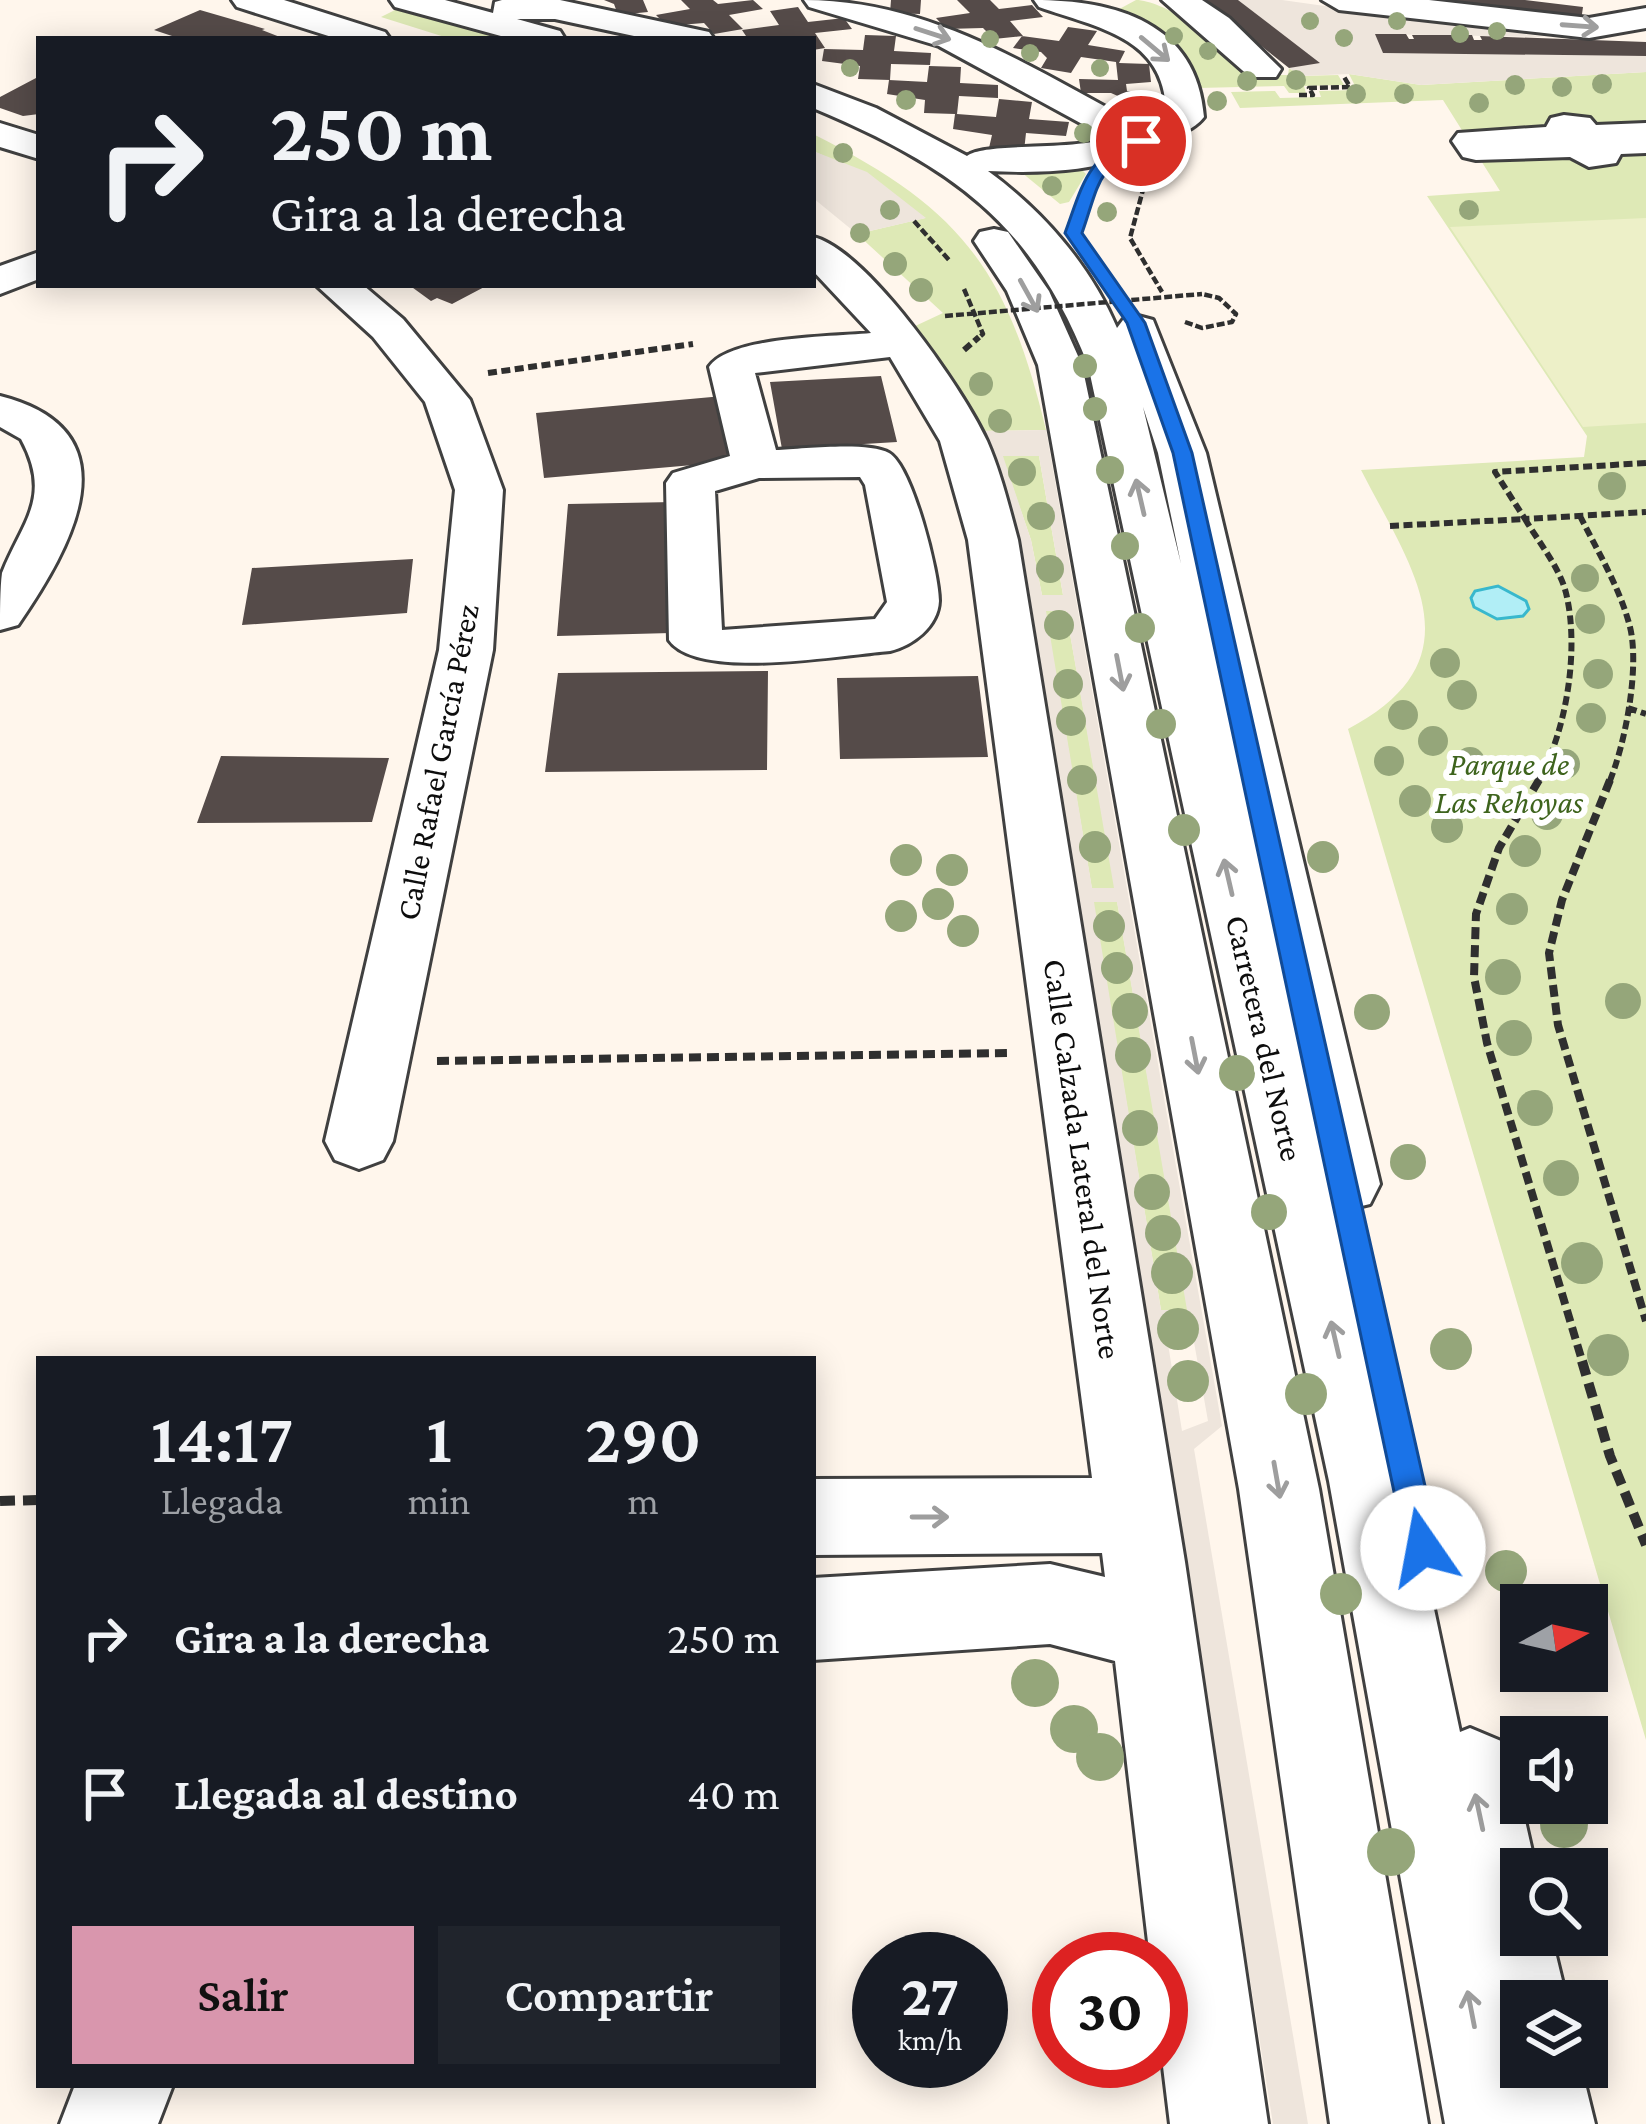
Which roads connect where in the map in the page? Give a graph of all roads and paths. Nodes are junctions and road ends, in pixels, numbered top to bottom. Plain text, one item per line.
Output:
1 (249, 0) edge
2 (407, 0) edge
3 (472, 0) edge
4 (821, 0) edge
5 (1051, 0) edge
6 (1179, 0) edge
7 (1339, 0) edge
8 (516, 5) edge
9 (1646, 18) edge
10 (363, 36) edge
11 (541, 36) edge
12 (609, 36) edge
13 (683, 36) edge
14 (1263, 69) dead end
15 (816, 73) edge
16 (816, 95) edge
17 (1646, 116) edge
18 (816, 121) edge
19 (1470, 125) dead end
20 (0, 134) edge
21 (36, 147) edge
22 (1126, 147) junction
23 (984, 159) junction
24 (1646, 160) edge
25 (1498, 167) dead end
26 (1078, 217) junction
27 (914, 221) dead end
28 (816, 251) edge
29 (36, 265) edge
30 (0, 281) edge
31 (341, 288) edge
32 (1166, 297) dead end
33 (1178, 317) dead end
34 (929, 339) junction
35 (700, 344) dead end
36 (487, 373) dead end
37 (0, 410) edge
38 (1646, 463) edge
39 (756, 464) junction
40 (1646, 512) edge
41 (1580, 516) junction
42 (1525, 519) junction
43 (1390, 526) dead end
44 (0, 614) edge
45 (1628, 708) junction
46 (1646, 714) edge
47 (1067, 1052) junction
48 (429, 1061) dead end
49 (359, 1141) dead end
50 (1646, 1321) edge
51 (36, 1500) edge
52 (0, 1501) edge
53 (1135, 1515) junction
54 (816, 1516) edge
55 (1646, 1545) edge
56 (816, 1619) edge
57 (1153, 1629) junction
58 (1515, 1980) edge
59 (123, 2088) edge
60 (1535, 2108) edge
61 (109, 2124) edge
62 (1219, 2124) edge
63 (1379, 2124) edge

1 - 10 street
2 - 11 street
3 - 8 street
4 -> 22 street
5 -> 22 street
6 - 14 street
7 -> 9 street
8 - 12 street
8 - 13 street
15 - 23 street
60 -> 16 street, Carretera del Norte
17 - 19 street
18 -> 63 street, Carretera del Norte
20 - 21 street
22 - 23 street
22 - 26 street
22 - 32 path
23 - 26 street
24 - 25 street
58 -> 26 street
27 - 34 path
28 - 34 street, Calle Calzada Lateral del Norte
29 - 30 street
31 - 49 street, Calle Rafael García Pérez
33 - 34 path, bridge
34 - 39 street
34 - 47 street, Calle Calzada Lateral del Norte
35 - 36 path
37 - 44 street
38 - 42 path
39 - 39 street
40 - 41 path
41 - 42 path
41 - 45 path
42 - 43 path
42 - 55 path
45 - 46 path
45 - 50 path
47 - 48 path
47 - 53 street, Calle Calzada Lateral del Norte
51 - 52 path
54 -> 53 street
53 - 57 street, Calle Calzada Lateral del Norte
56 - 57 street
57 - 62 street, Calle Calzada Lateral del Norte
59 - 61 street

